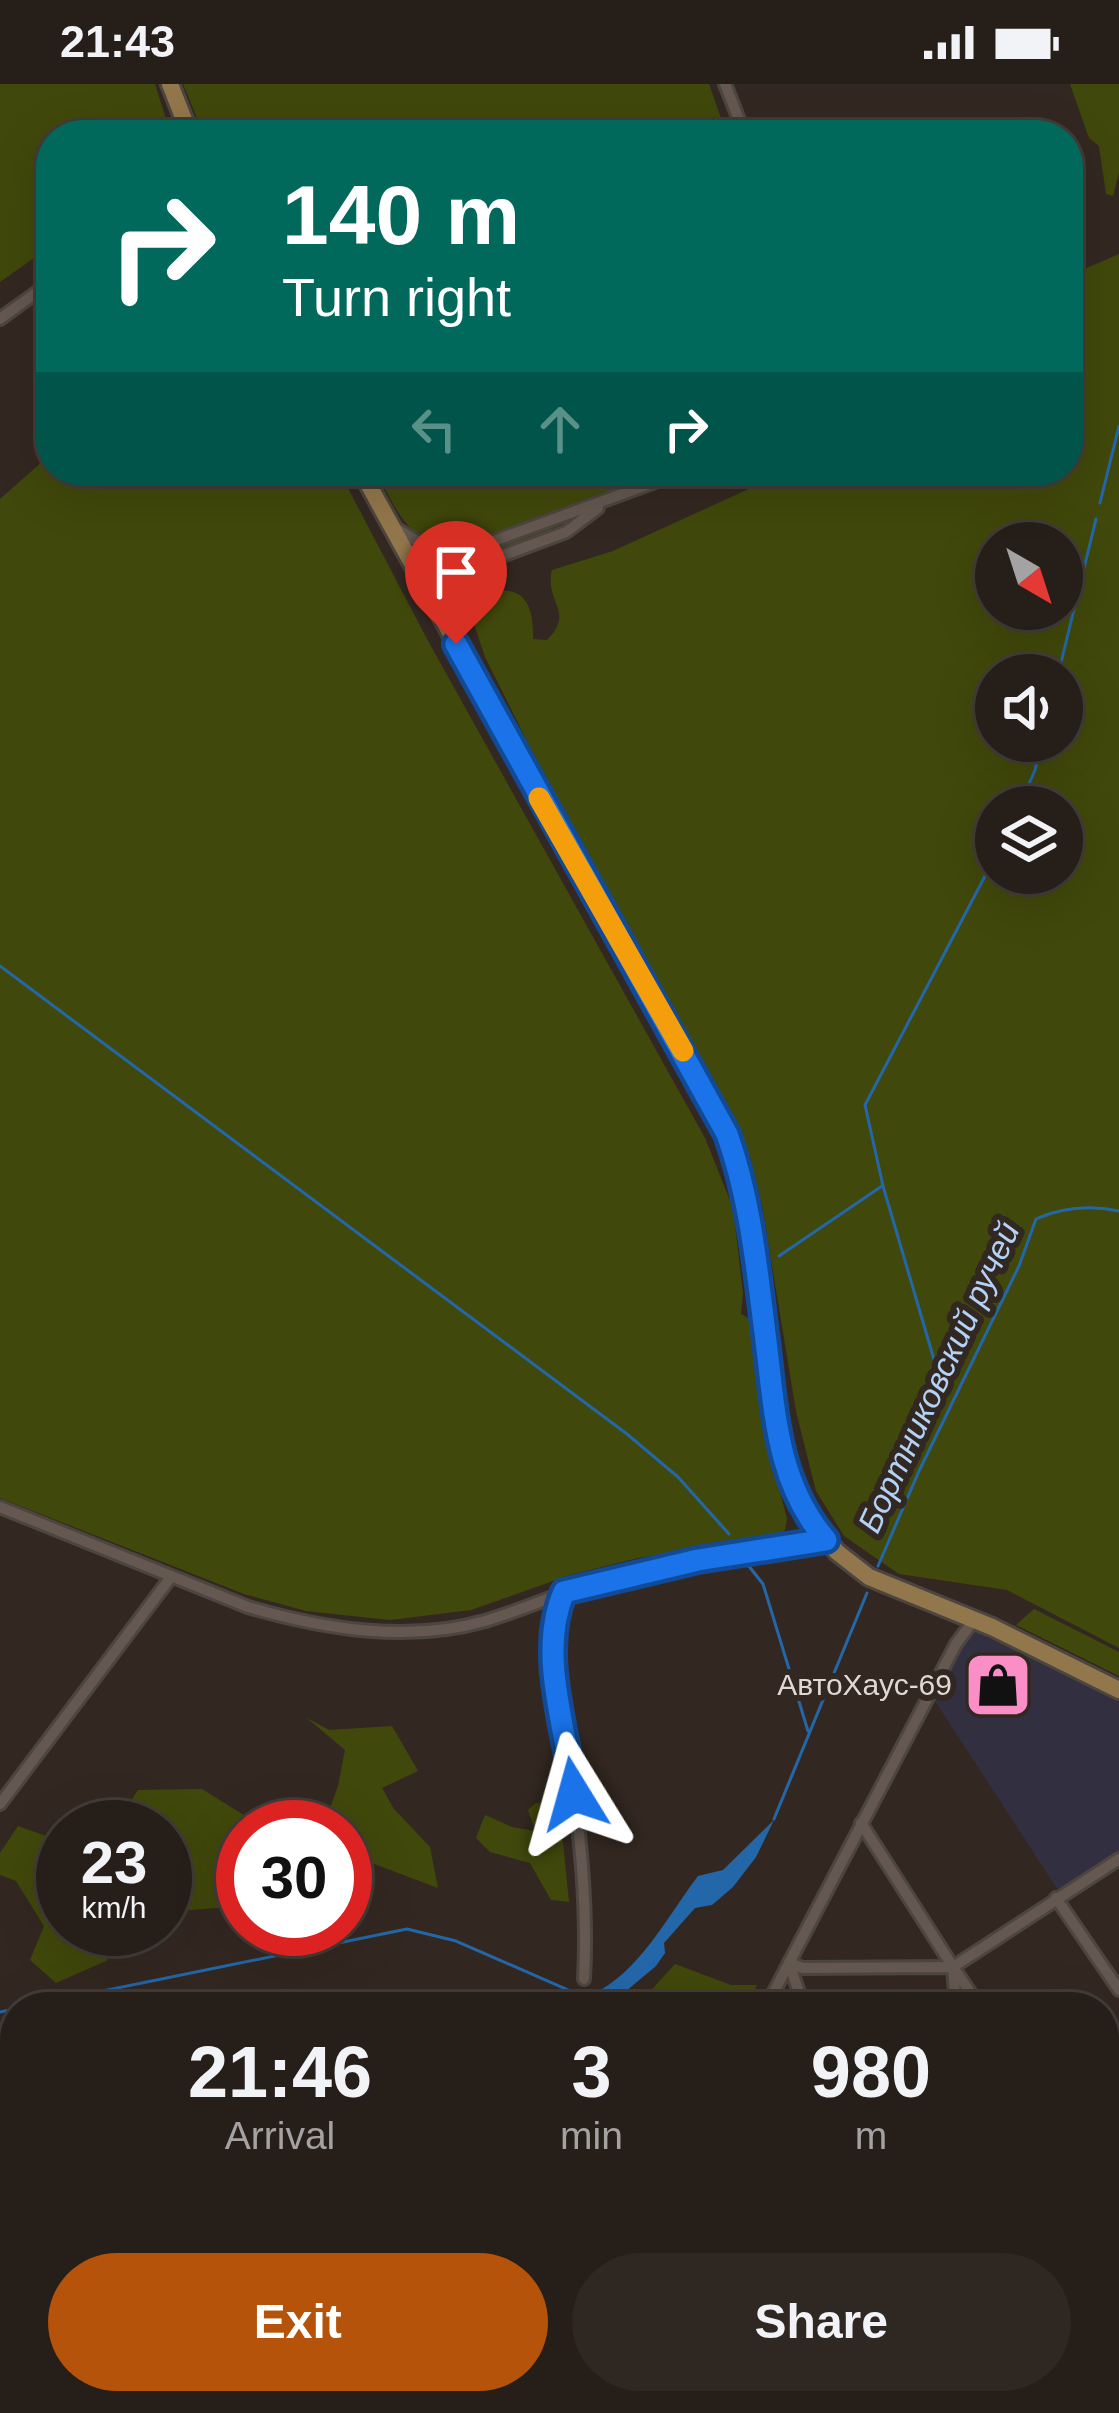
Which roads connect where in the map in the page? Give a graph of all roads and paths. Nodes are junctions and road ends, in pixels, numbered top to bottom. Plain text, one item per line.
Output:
1 (170, 84) edge
2 (725, 84) edge
3 (184, 120) edge
4 (739, 120) edge
5 (36, 293) edge
6 (0, 319) edge
7 (370, 486) edge
8 (646, 486) edge
9 (611, 499) junction
10 (390, 522) junction
11 (461, 553) junction
12 (486, 562) junction
13 (424, 585) junction
14 (456, 644) junction
15 (0, 1508) edge
16 (826, 1540) junction
17 (171, 1576) junction
18 (564, 1592) junction
19 (974, 1620) junction
20 (1119, 1690) edge
21 (0, 1804) edge
22 (861, 1823) junction
23 (1119, 1859) edge
24 (1056, 1898) junction
25 (789, 1963) junction
26 (953, 1967) junction
27 (584, 1978) dead end
28 (1119, 1990) edge
29 (774, 1992) edge
30 (799, 1992) edge
31 (955, 1992) edge
32 (970, 1992) edge

1 - 3 main road
2 - 4 street
5 - 6 street
7 - 10 main road
8 - 9 street
9 - 11 street
9 - 12 street
10 - 11 street
10 - 13 main road
11 - 13 street
12 - 13 street
12 - 14 street
13 - 14 main road
14 - 16 main road
15 - 17 street
16 - 18 street
16 - 19 main road
17 - 18 street
17 - 21 street
18 - 27 street
19 - 20 main road
19 - 22 street
22 - 25 street
22 - 26 street
23 - 24 street
24 - 26 street
24 - 28 street
25 - 26 street
25 - 29 street
25 - 30 street
26 - 31 street
26 - 32 street

